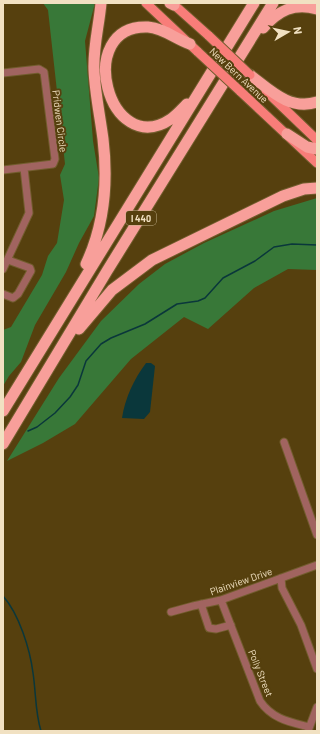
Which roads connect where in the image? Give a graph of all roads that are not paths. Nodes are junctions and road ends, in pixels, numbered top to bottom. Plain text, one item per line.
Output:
1 (101, 3) edge
2 (109, 3) edge
3 (146, 3) edge
4 (254, 3) edge
5 (273, 3) edge
6 (172, 4) edge
7 (317, 9) edge
8 (97, 25) junction
9 (194, 48) junction
10 (245, 48) junction
11 (3, 73) edge
12 (250, 75) junction
13 (200, 91) junction
14 (317, 102) edge
15 (287, 134) junction
16 (317, 140) edge
17 (317, 149) edge
18 (317, 163) edge
19 (24, 168) junction
20 (3, 170) edge
21 (317, 188) edge
22 (8, 260) junction
23 (3, 269) edge
24 (3, 294) edge
25 (56, 324) junction
26 (55, 360) junction
27 (3, 411) edge
28 (284, 442) dead end
29 (3, 444) edge
30 (317, 535) edge
31 (317, 565) edge
32 (281, 578) junction
33 (221, 600) junction
34 (201, 604) junction
35 (171, 612) dead end
36 (231, 624) junction
37 (317, 669) edge
38 (317, 707) edge
39 (309, 729) edge

1 - 8 highway
2 - 8 highway
3 - 9 main road, New Bern Avenue
4 - 13 highway, I 440
5 - 10 highway, I 440
6 - 12 main road, New Bern Avenue, bridge
7 - 10 highway
8 - 25 highway
9 - 13 highway
9 - 15 main road, New Bern Avenue, bridge
10 - 26 highway, I 440
11 - 19 street, Pridwen Circle
12 - 14 highway
12 - 16 main road, New Bern Avenue
13 - 25 highway, I 440
15 - 17 highway
15 - 18 main road, New Bern Avenue
19 - 20 street, Pridwen Circle
19 - 22 street
21 - 26 highway
22 - 23 street
22 - 24 street
25 - 27 highway, I 440
26 - 29 highway, I 440
28 - 30 street
31 - 32 street, Plainview Drive
32 - 33 street, Plainview Drive
32 - 37 street
33 - 34 street, Plainview Drive
33 - 36 street, Polly Street
34 - 35 street, Plainview Drive
34 - 36 street
36 - 39 street, Polly Street
38 - 39 street

